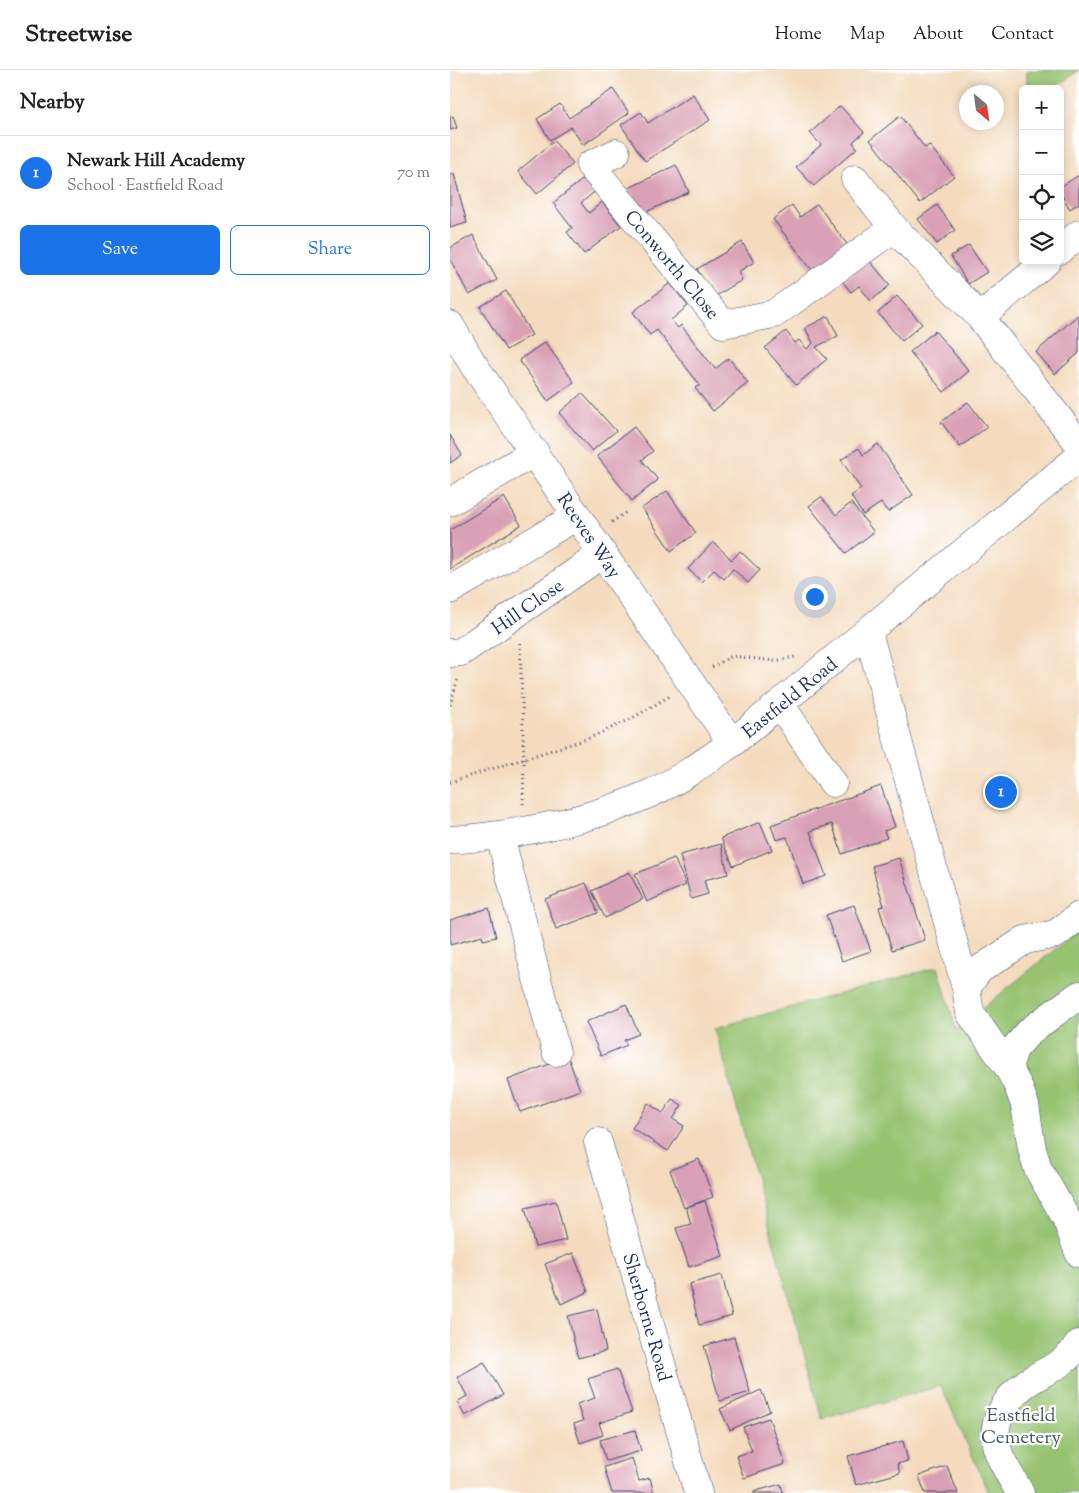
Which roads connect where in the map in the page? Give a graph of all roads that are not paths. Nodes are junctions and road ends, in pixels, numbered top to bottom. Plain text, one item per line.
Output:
1 (616, 153) dead end
2 (855, 179) dead end
3 (894, 228) junction
4 (1079, 234) edge
5 (1064, 247) edge
6 (1042, 265) edge
7 (980, 317) junction
8 (450, 325) edge
9 (1079, 444) edge
10 (535, 452) junction
11 (1079, 457) edge
12 (450, 502) edge
13 (576, 516) junction
14 (602, 554) junction
15 (450, 590) edge
16 (868, 632) junction
17 (450, 653) edge
18 (780, 704) junction
19 (732, 743) junction
20 (833, 783) dead end
21 (500, 836) junction
22 (450, 840) edge
23 (1079, 916) edge
24 (1079, 996) edge
25 (968, 1001) junction
26 (556, 1052) dead end
27 (1008, 1067) junction
28 (598, 1142) dead end
29 (1079, 1253) edge
30 (1079, 1344) edge
31 (698, 1493) edge
32 (1020, 1493) edge

1 - 3 street, Conworth Close
2 - 3 street
3 - 7 street
4 - 5 street
6 - 7 street
7 - 9 street
8 - 10 street, Reeves Way
10 - 12 street
10 - 13 street, Reeves Way
11 - 16 street, Eastfield Road
13 - 14 street, Reeves Way
13 - 15 street
14 - 17 street, Hill Close
14 - 19 street, Reeves Way
16 - 18 street, Eastfield Road
16 - 25 street
18 - 19 street, Eastfield Road
18 - 20 street
19 - 21 street, Eastfield Road
21 - 22 street, Eastfield Road
21 - 26 street
23 - 25 street
24 - 27 street
25 - 27 street
27 - 29 street
28 - 31 street, Sherborne Road
30 - 32 street

